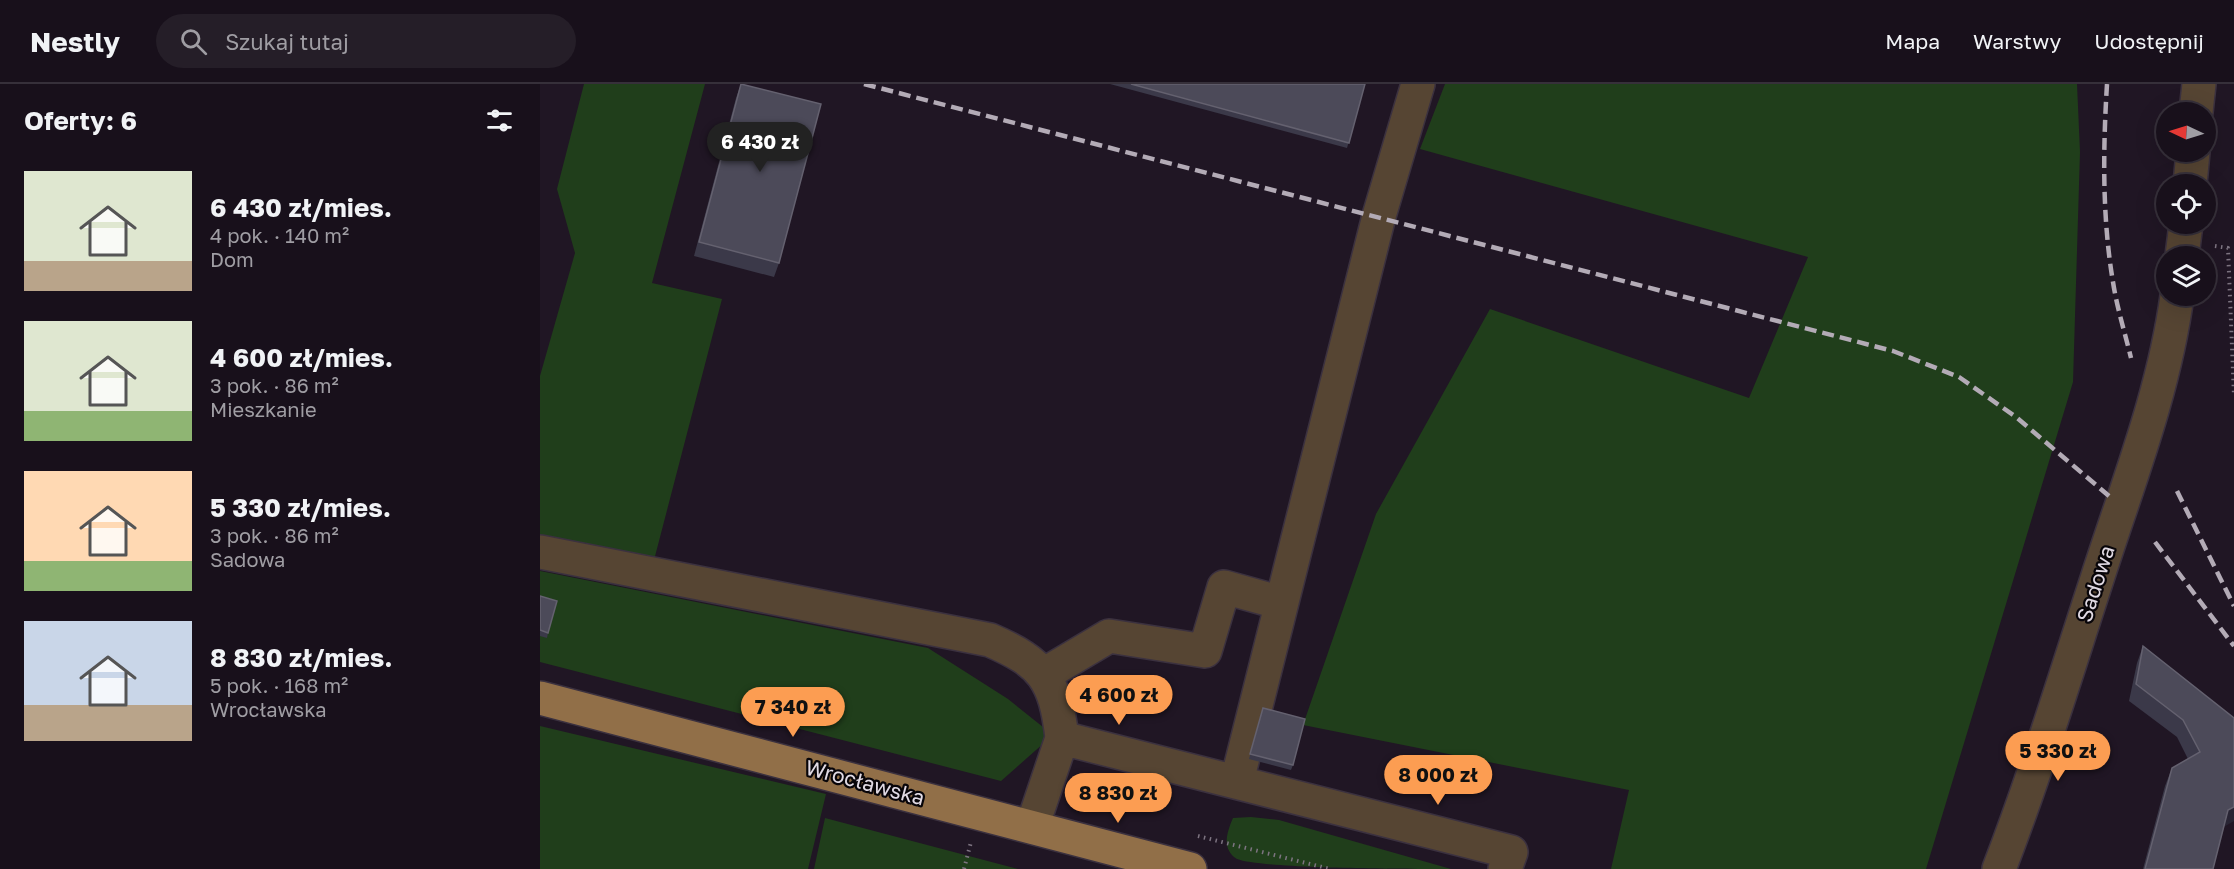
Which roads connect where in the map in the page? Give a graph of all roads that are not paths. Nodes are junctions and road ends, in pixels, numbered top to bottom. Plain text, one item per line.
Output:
1 (1418, 84) edge
2 (2199, 84) edge
3 (2197, 102) edge
4 (2176, 306) edge
5 (540, 552) edge
6 (1281, 603) junction
7 (1045, 674) junction
8 (540, 698) edge
9 (1062, 738) junction
10 (1237, 781) junction
11 (1032, 827) junction
12 (1190, 869) edge
13 (1505, 869) edge
14 (1999, 869) edge

1 - 6 street
2 - 3 street
4 - 14 street, Sadowa
5 - 7 street
6 - 7 street
6 - 10 street
7 - 9 street
8 - 11 main road, Wrocławska
9 - 10 street
9 - 11 street
10 - 13 street
11 - 12 main road, Wrocławska

